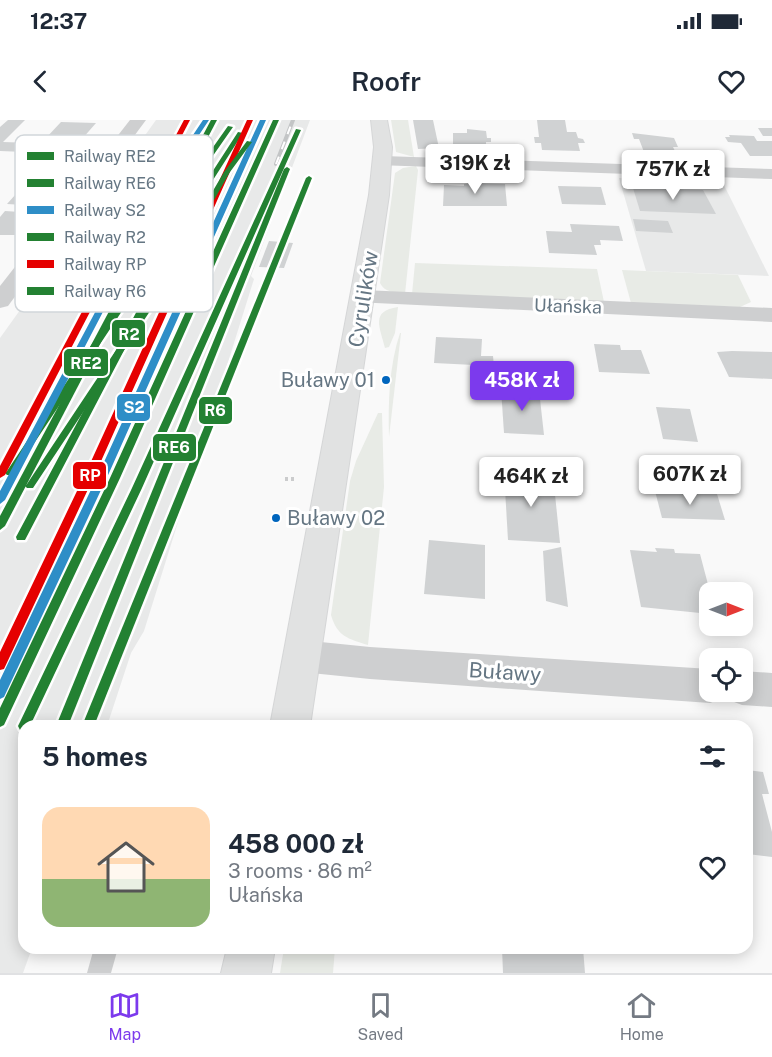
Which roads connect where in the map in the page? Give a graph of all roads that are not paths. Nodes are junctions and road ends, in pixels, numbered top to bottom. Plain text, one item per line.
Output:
1 (138, 120) edge
2 (379, 120) edge
3 (127, 135) edge
4 (382, 161) junction
5 (772, 174) edge
6 (15, 281) edge
7 (363, 297) junction
8 (0, 301) edge
9 (772, 315) edge
10 (301, 656) junction
11 (699, 685) edge
12 (753, 689) edge
13 (772, 690) edge
14 (291, 720) edge
15 (104, 954) edge
16 (250, 954) edge
17 (99, 973) edge
18 (246, 973) edge

1 - 3 street
2 - 4 main road, Cyrulików
4 - 5 street
4 - 7 main road, Cyrulików
6 - 8 street
7 - 9 street, Ułańska
7 - 10 main road, Cyrulików
10 - 11 street, Buławy
10 - 14 main road, Cyrulików
12 - 13 street
15 - 17 lane
16 - 18 main road

